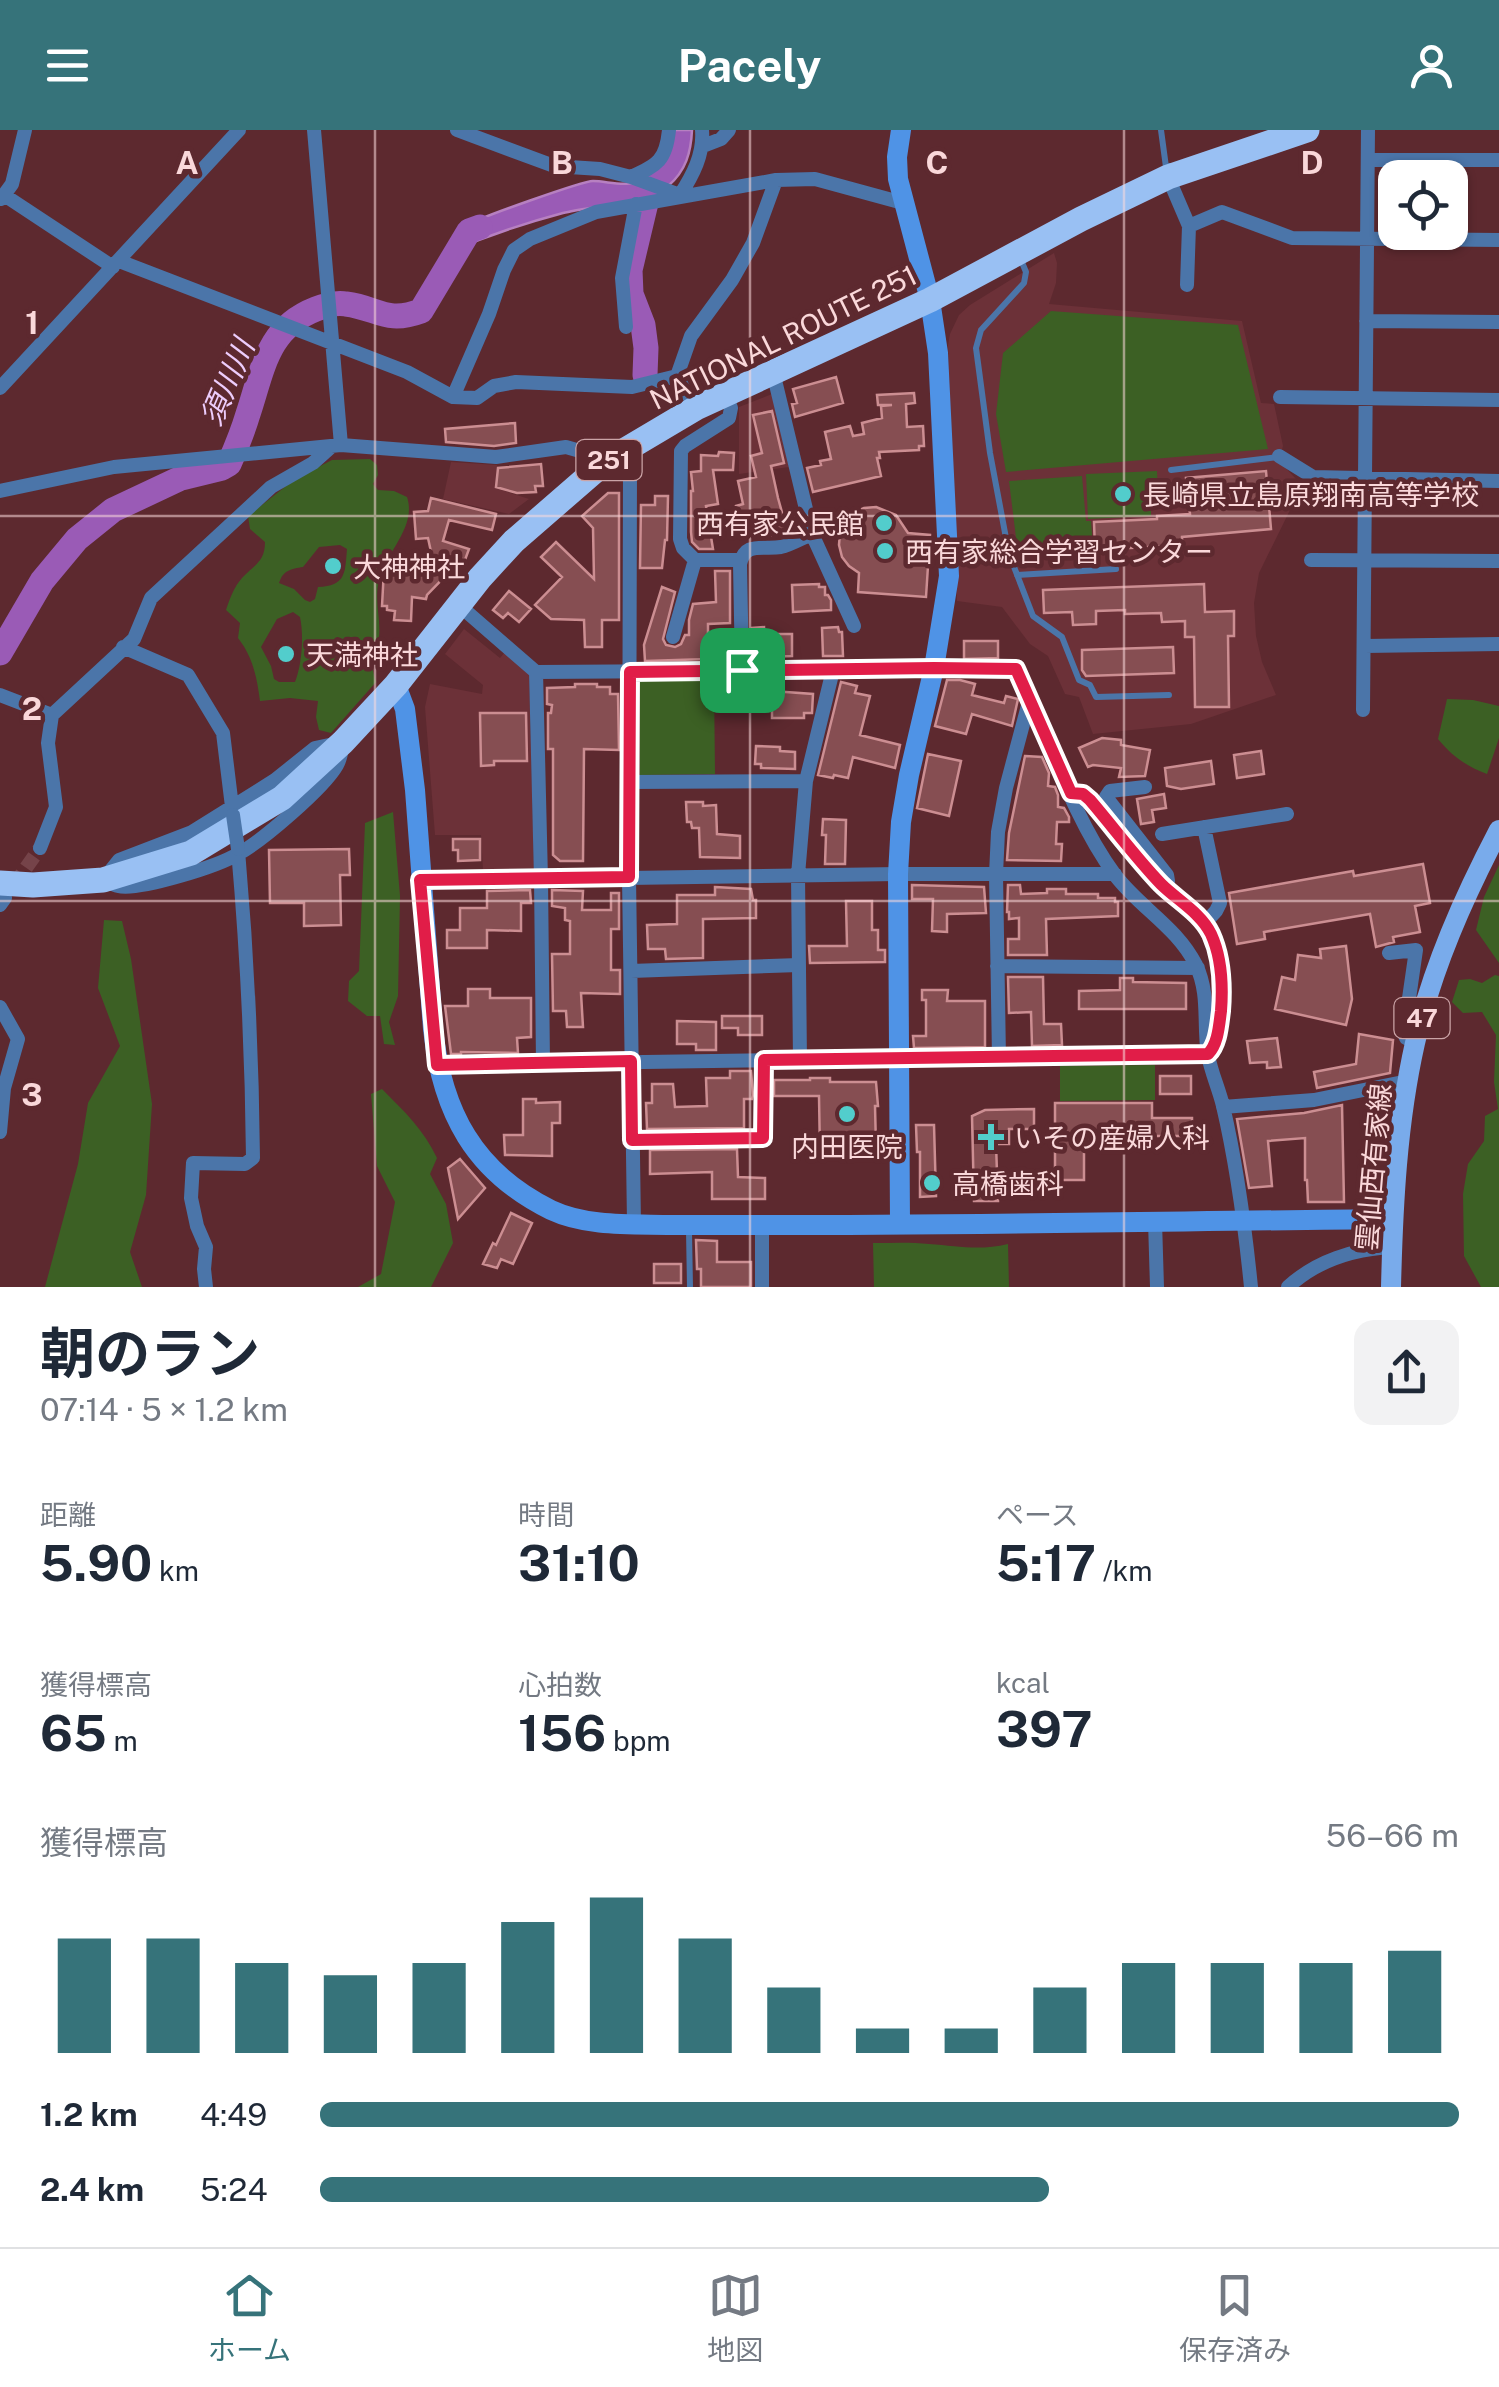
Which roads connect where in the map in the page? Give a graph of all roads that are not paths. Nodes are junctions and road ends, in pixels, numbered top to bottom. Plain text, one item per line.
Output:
1 (25, 130) edge
2 (240, 130) edge
3 (314, 130) edge
4 (457, 130) edge
5 (669, 130) edge
6 (728, 130) edge
7 (901, 130) edge
8 (1161, 130) edge
9 (1308, 130) edge
10 (1368, 130) edge
11 (481, 134) edge
12 (703, 138) edge
13 (1368, 160) junction
14 (1499, 160) edge
15 (1193, 168) junction
16 (1168, 177) junction
17 (633, 178) junction
18 (776, 180) junction
19 (675, 193) junction
20 (2, 198) edge
21 (643, 203) junction
22 (903, 203) junction
23 (1189, 226) junction
24 (1367, 238) junction
25 (1499, 240) edge
26 (1019, 254) junction
27 (116, 264) junction
28 (1187, 285) dead end
29 (930, 300) junction
30 (1366, 321) junction
31 (1499, 322) edge
32 (626, 327) dead end
33 (332, 342) junction
34 (773, 372) junction
35 (677, 376) junction
36 (0, 388) edge
37 (726, 394) junction
38 (453, 396) junction
39 (1280, 397) dead end
40 (1366, 398) junction
41 (1499, 400) edge
42 (696, 408) junction
43 (337, 445) junction
44 (1279, 456) joint
45 (618, 466) junction
46 (1171, 470) dead end
47 (1364, 480) junction
48 (1499, 481) edge
49 (0, 491) edge
50 (812, 534) junction
51 (696, 560) junction
52 (740, 560) junction
53 (1310, 560) dead end
54 (1364, 560) junction
55 (1499, 561) edge
56 (1116, 569) dead end
57 (1017, 575) junction
58 (460, 606) junction
59 (854, 626) dead end
60 (673, 637) dead end
61 (1499, 644) edge
62 (1364, 646) junction
63 (123, 648) junction
64 (934, 668) junction
65 (742, 670) junction
66 (834, 670) junction
67 (536, 672) junction
68 (630, 672) junction
69 (396, 685) junction
70 (0, 695) edge
71 (1169, 695) dead end
72 (1030, 698) junction
73 (1363, 710) dead end
74 (52, 715) junction
75 (343, 742) junction
76 (806, 780) junction
77 (630, 782) junction
78 (1145, 787) dead end
79 (1071, 793) junction
80 (232, 812) junction
81 (1287, 814) dead end
82 (1204, 827) junction
83 (1499, 830) edge
84 (1162, 834) dead end
85 (40, 848) tunnel mouth
86 (238, 852) junction
87 (898, 874) junction
88 (996, 874) junction
89 (1114, 874) junction
90 (798, 875) junction
91 (629, 877) junction
92 (542, 879) junction
93 (104, 880) junction
94 (420, 880) junction
95 (1164, 886) junction
96 (2, 895) edge
97 (1204, 923) junction
98 (1389, 953) dead end
99 (799, 965) junction
100 (997, 966) junction
101 (1198, 968) junction
102 (631, 971) junction
103 (0, 1007) edge
104 (1415, 1043) junction
105 (1208, 1054) junction
106 (998, 1058) junction
107 (764, 1060) junction
108 (800, 1060) junction
109 (900, 1060) junction
110 (631, 1061) junction
111 (543, 1063) junction
112 (437, 1065) junction
113 (1408, 1080) junction
114 (1223, 1107) junction
115 (0, 1132) edge
116 (632, 1140) junction
117 (1392, 1219) junction
118 (1244, 1220) junction
119 (1156, 1222) junction
120 (634, 1224) junction
121 (690, 1224) junction
122 (900, 1224) junction
123 (762, 1225) junction
124 (1392, 1247) junction
125 (206, 1287) edge
126 (690, 1287) edge
127 (762, 1287) edge
128 (1157, 1287) edge
129 (1251, 1287) edge
130 (1288, 1287) edge
131 (1391, 1287) edge

1 - 20 street
2 - 27 street
3 - 33 street
4 - 11 street
5 - 17 street
6 - 12 street
7 - 22 street
8 - 15 lane
9 - 15 highway, NATIONAL ROUTE 251 / 251
10 - 13 street
11 - 17 street
12 - 19 street
13 - 14 street
13 - 24 street
15 - 16 highway, NATIONAL ROUTE 251 / 251
16 - 23 street
16 - 26 highway, NATIONAL ROUTE 251 / 251
17 - 19 street
18 - 19 street
18 - 22 street
18 - 35 street
19 - 21 street
20 - 27 street
21 - 32 street
21 - 38 street
22 - 29 street
23 - 24 street
23 - 28 street
24 - 25 street
24 - 30 street
26 - 29 highway, NATIONAL ROUTE 251 / 251
26 - 57 lane
27 - 33 street
27 - 36 street
29 - 34 highway, NATIONAL ROUTE 251 / 251
29 - 64 street
30 - 31 street
30 - 40 street
33 - 38 street
33 - 43 street
34 - 37 highway, NATIONAL ROUTE 251 / 251
34 - 50 street
35 - 38 street
35 - 42 street
37 - 42 highway, NATIONAL ROUTE 251 / 251
37 - 51 street
39 - 40 street
40 - 41 street
40 - 47 street
42 - 45 highway, NATIONAL ROUTE 251 / 251
43 - 45 street
43 - 49 street
43 - 63 street
44 - 46 lane
44 - 47 street
45 - 58 highway, NATIONAL ROUTE 251 / 251
45 - 68 street
47 - 48 street
47 - 54 street
50 - 52 street
50 - 59 street
51 - 52 street
51 - 60 street
52 - 65 street
53 - 54 street
54 - 55 street
54 - 62 street
56 - 57 lane
57 - 71 lane
58 - 67 street
58 - 69 highway, NATIONAL ROUTE 251 / 251
61 - 62 street
62 - 73 street
63 - 74 street
63 - 80 street
64 - 66 street
64 - 72 street
64 - 87 street
65 - 66 street
65 - 68 street
66 - 76 street
67 - 68 street
67 - 92 street
68 - 77 street
69 - 75 highway, NATIONAL ROUTE 251 / 251
69 - 94 street
70 - 74 street
72 - 79 street
72 - 88 street
74 - 85 street
75 - 80 street
75 - 86 street
75 - 93 highway, NATIONAL ROUTE 251 / 251
76 - 77 street
76 - 90 street
77 - 91 street
78 - 95 street
79 - 89 street
79 - 95 street
80 - 86 street, bridge
80 - 93 street
81 - 82 street
82 - 84 street
82 - 97 street
83 - 104 main road, 雲仙西有家線 / 47
86 - 93 street
86 - 125 street
87 - 88 street
87 - 90 street
87 - 109 street
88 - 89 street
88 - 100 street
89 - 101 street
90 - 91 street
90 - 99 street
91 - 92 street
91 - 102 street
92 - 94 street
92 - 111 street
93 - 96 highway, NATIONAL ROUTE 251 / 251
94 - 112 street
95 - 97 street
97 - 105 street
98 - 104 street
99 - 102 street
99 - 108 street
100 - 101 street
100 - 106 street
101 - 105 street
102 - 110 street
103 - 115 street
104 - 113 main road, 雲仙西有家線 / 47
105 - 106 street
105 - 114 street
106 - 109 street
107 - 108 street
107 - 110 street
107 - 116 street
108 - 109 street
109 - 122 street
110 - 111 street
110 - 116 street
111 - 112 street
112 - 120 street
113 - 114 street
113 - 117 main road, 雲仙西有家線 / 47
114 - 118 street
116 - 120 street
117 - 118 street
117 - 124 main road, 雲仙西有家線 / 47
118 - 119 street
118 - 129 street
119 - 122 street
119 - 128 street
120 - 121 street
121 - 123 street
121 - 126 lane
122 - 123 street
123 - 127 street
124 - 130 street
124 - 131 main road, 雲仙西有家線 / 47

